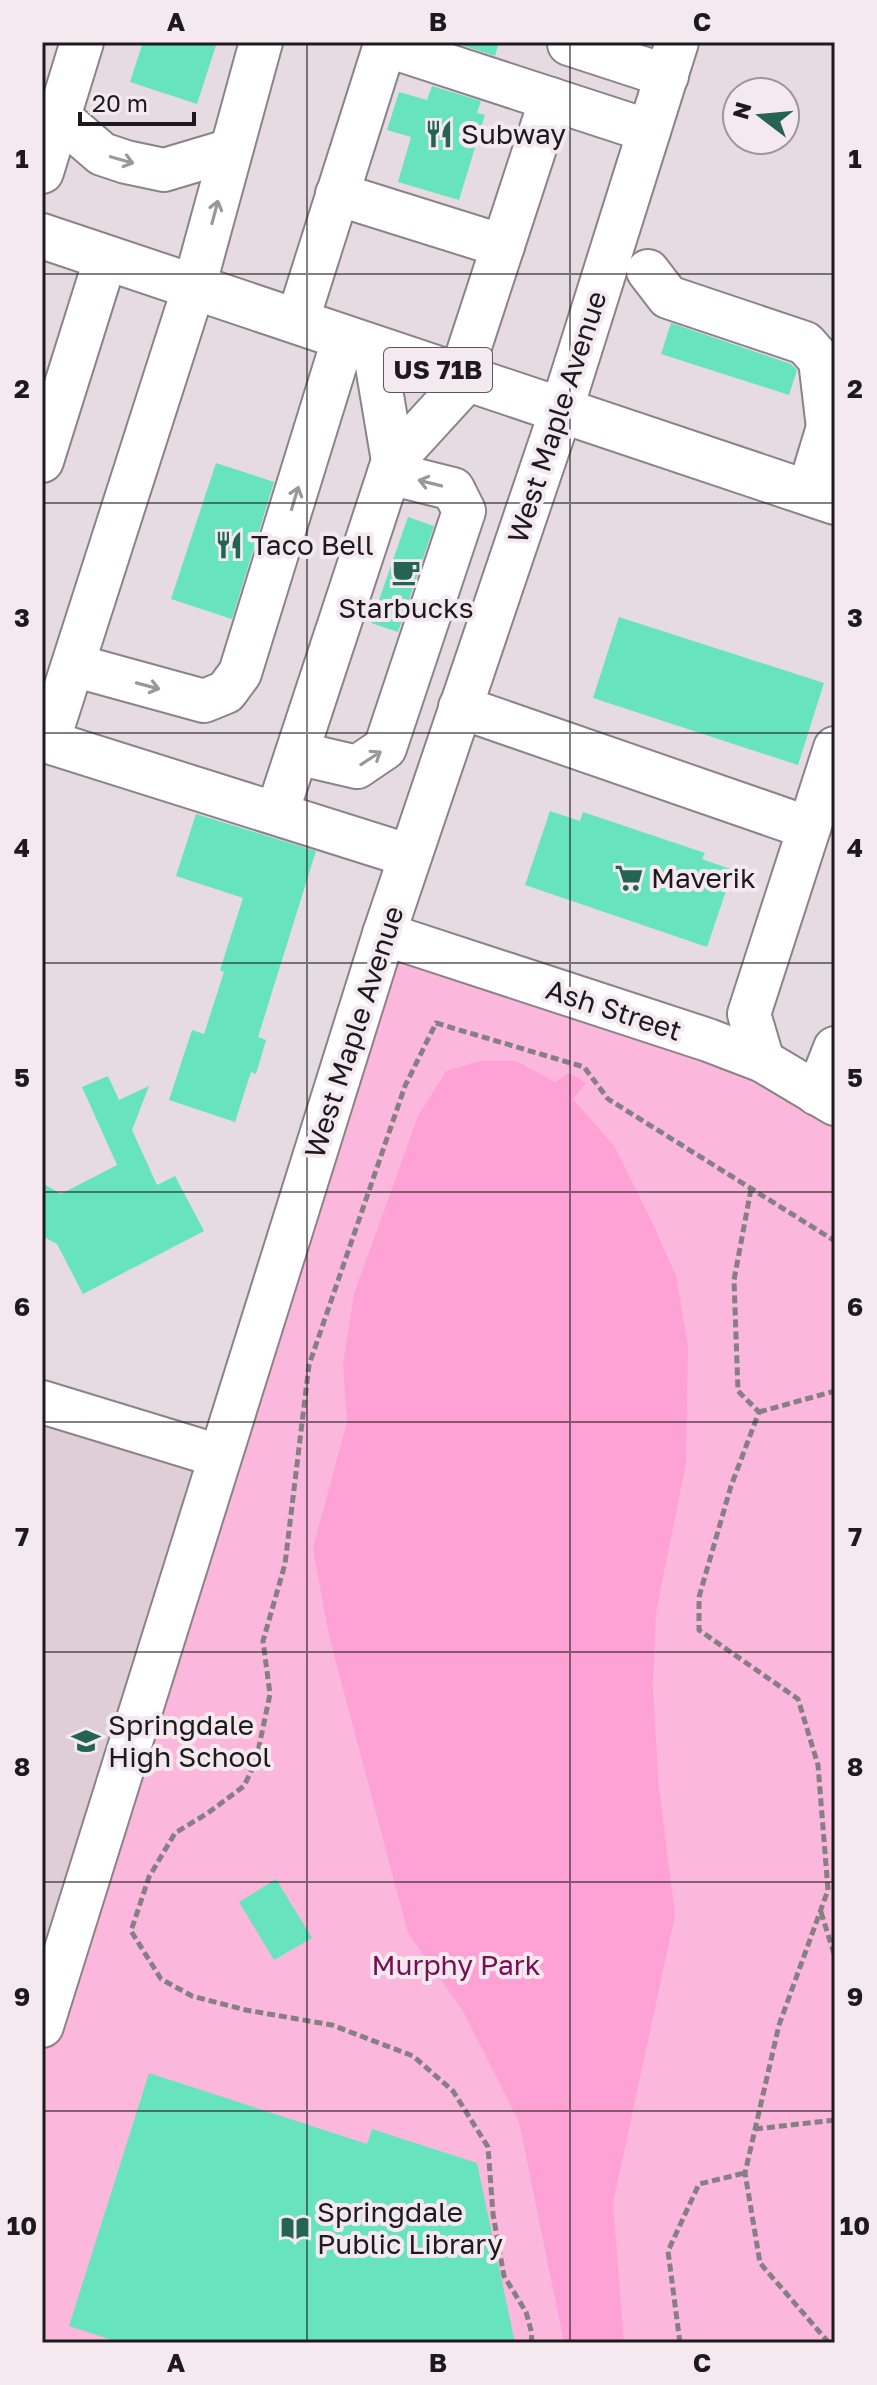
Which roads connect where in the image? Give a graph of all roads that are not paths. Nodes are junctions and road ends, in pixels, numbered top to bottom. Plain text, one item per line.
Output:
1 (82, 42) edge
2 (261, 42) edge
3 (570, 42) edge
4 (672, 59) edge
5 (551, 99) junction
6 (59, 117) junction
7 (649, 131) junction
8 (231, 150) junction
9 (42, 172) edge
10 (337, 194) junction
11 (42, 236) edge
12 (503, 246) junction
13 (106, 257) junction
14 (609, 258) junction
15 (648, 271) junction
16 (194, 287) junction
17 (297, 322) junction
18 (835, 332) edge
19 (359, 342) junction
20 (464, 378) junction
21 (561, 411) junction
22 (831, 416) edge
23 (42, 461) edge
24 (391, 467) junction
25 (821, 498) edge
26 (73, 665) junction
27 (460, 707) junction
28 (45, 741) edge
29 (835, 748) edge
30 (297, 753) junction
31 (277, 813) junction
32 (809, 828) junction
33 (410, 856) junction
34 (384, 934) junction
35 (835, 1048) edge
36 (763, 1061) junction
37 (826, 1099) edge
38 (42, 1402) edge
39 (219, 1456) junction
40 (42, 2026) edge

1 - 6 street
2 - 8 street
3 - 4 street
4 - 7 street, West Maple Avenue
5 - 7 street
5 - 10 street
5 - 12 street
6 -> 8 street
6 - 9 street
7 - 14 street, West Maple Avenue
16 -> 8 street
10 - 12 street
10 - 17 street
11 - 13 main road, US 71B
12 - 20 street
13 - 16 main road, US 71B
13 - 23 street
14 - 15 street
14 - 21 street, West Maple Avenue
15 - 18 street
15 - 22 street
16 - 17 main road, US 71B
16 - 26 street
17 - 19 main road, US 71B
19 - 20 main road, US 71B
19 - 24 street
26 -> 19 street
20 - 21 main road, US 71B
20 - 24 street
21 - 25 main road, US 71B
21 - 27 street, West Maple Avenue
22 - 25 street
24 - 30 street
30 -> 24 street
26 - 28 street
27 - 32 street
27 - 33 street, West Maple Avenue
28 - 31 street
29 - 32 street
30 - 31 street
31 - 33 street
32 - 36 street
33 - 34 street, West Maple Avenue
34 - 36 street, Ash Street
34 - 39 street, West Maple Avenue
35 - 37 street
36 - 37 street, Ash Street
38 - 39 street
39 - 40 street, West Maple Avenue

